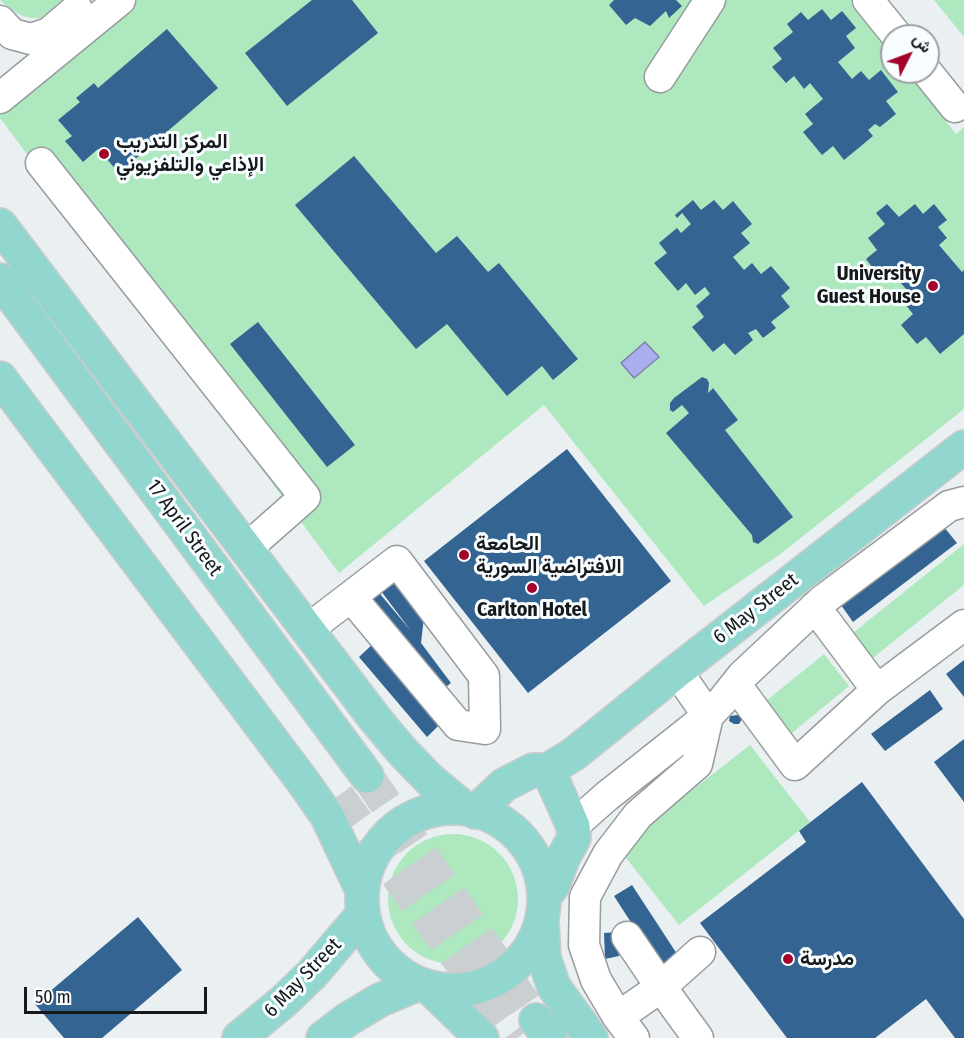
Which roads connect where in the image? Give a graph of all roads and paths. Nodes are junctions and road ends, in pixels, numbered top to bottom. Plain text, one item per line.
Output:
1 (88, 0) edge
2 (120, 0) edge
3 (710, 0) edge
4 (868, 0) edge
5 (0, 21) edge
6 (887, 24) edge
7 (660, 77) dead end
8 (937, 84) edge
9 (0, 98) edge
10 (955, 107) dead end
11 (41, 164) dead end
12 (0, 225) edge
13 (0, 280) edge
14 (0, 351) edge
15 (0, 378) edge
16 (964, 447) edge
17 (959, 512) edge
18 (246, 549) junction
19 (351, 597) junction
20 (815, 607) junction
21 (964, 626) edge
22 (307, 630) junction
23 (677, 671) junction
24 (736, 685) junction
25 (877, 690) junction
26 (708, 716) junction
27 (548, 770) junction
28 (367, 776) tunnel mouth
29 (338, 796) tunnel mouth
30 (470, 810) junction
31 (573, 826) junction
32 (362, 902) junction
33 (543, 909) junction
34 (627, 937) dead end
35 (700, 952) dead end
36 (424, 986) junction
37 (661, 987) junction
38 (626, 1027) edge
39 (240, 1038) edge
40 (323, 1038) edge
41 (482, 1038) edge
42 (591, 1038) edge
43 (698, 1038) edge

1 - 5 lane
2 - 9 lane
3 - 7 lane
4 - 6 lane
8 - 10 lane
11 - 18 lane
12 - 18 main road
13 - 28 main road, 17 April Street
14 - 29 main road, 17 April Street
15 - 32 main road
16 - 23 main road, 6 May Street
17 - 20 lane
18 - 22 main road
19 - 19 lane
19 - 22 lane
20 - 24 lane
20 - 25 lane
21 - 25 lane
22 - 30 main road
23 - 26 lane
23 - 27 main road, 6 May Street
24 - 25 lane
24 - 26 lane
26 - 31 lane
26 - 38 lane
27 - 30 main road, 6 May Street
27 - 31 main road
30 - 32 main road
30 - 33 main road
31 - 33 main road
32 - 36 main road
32 - 39 main road, 6 May Street
33 - 36 main road
33 - 42 main road
34 - 37 lane
35 - 37 lane
36 - 40 main road
36 - 41 main road
37 - 38 lane
37 - 43 lane

